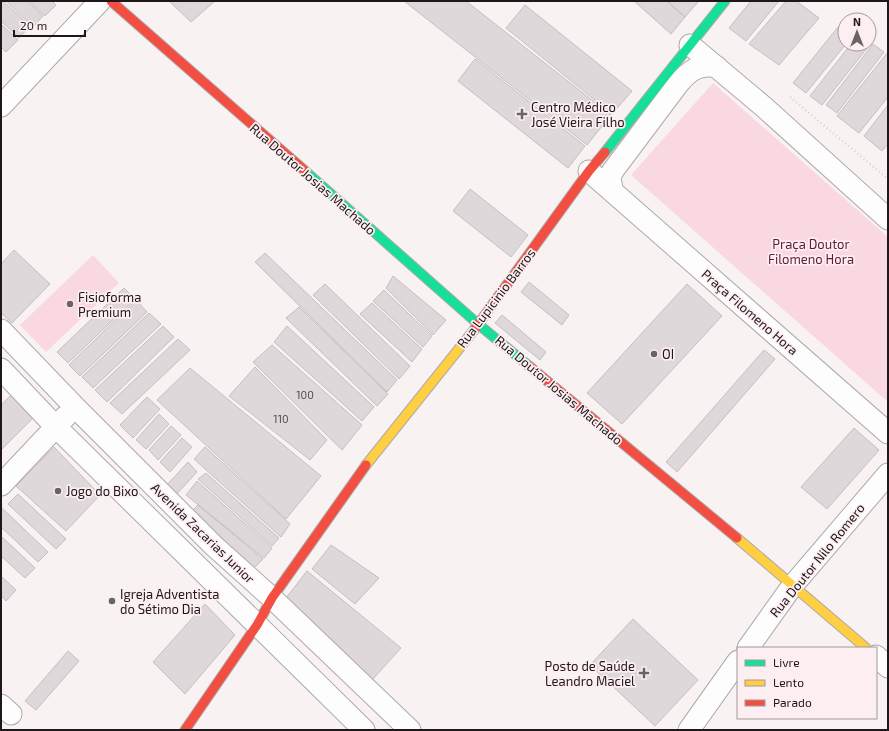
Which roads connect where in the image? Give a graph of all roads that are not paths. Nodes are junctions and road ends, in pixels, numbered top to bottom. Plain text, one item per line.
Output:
1 (100, 1) edge
2 (111, 1) edge
3 (725, 1) edge
4 (690, 45) junction
5 (717, 67) junction
6 (1, 106) edge
7 (589, 171) junction
8 (613, 192) junction
9 (888, 219) edge
10 (478, 324) junction
11 (1, 330) edge
12 (1, 369) edge
13 (75, 407) junction
14 (56, 427) junction
15 (888, 433) edge
16 (888, 474) edge
17 (1, 485) edge
18 (793, 585) junction
19 (272, 598) junction
20 (257, 625) junction
21 (749, 647) edge
22 (865, 647) edge
23 (877, 657) edge
24 (737, 662) edge
25 (888, 667) edge
26 (186, 730) edge
27 (364, 730) edge
28 (410, 730) edge
29 (689, 730) edge

1 - 6 street
2 - 10 street, Rua Doutor Josias Machado
3 - 4 street, Rua Lupicinio Barros
4 - 5 street
4 - 7 street, Rua Lupicinio Barros
5 - 8 street
5 - 9 street
7 - 8 street, Praça Filomeno Hora
7 - 10 street, Rua Lupicinio Barros
8 - 15 street, Praça Filomeno Hora
10 - 18 street, Rua Doutor Josias Machado
10 - 19 street, Rua Lupicinio Barros
11 - 13 street, Avenida Zacarias Junior
12 - 14 street, Avenida Zacarias Junior
13 - 14 street
13 - 19 street, Avenida Zacarias Junior
14 - 17 street
14 - 20 street, Avenida Zacarias Junior
16 - 18 street, Rua Doutor Nilo Romero
18 - 21 street, Rua Doutor Nilo Romero
18 - 22 street, Rua Doutor Josias Machado
19 - 20 street, Rua Lupicinio Barros
19 - 28 street, Avenida Zacarias Junior
20 - 26 street, Rua Lupicinio Barros
20 - 27 street, Avenida Zacarias Junior
23 - 25 street
24 - 29 street

